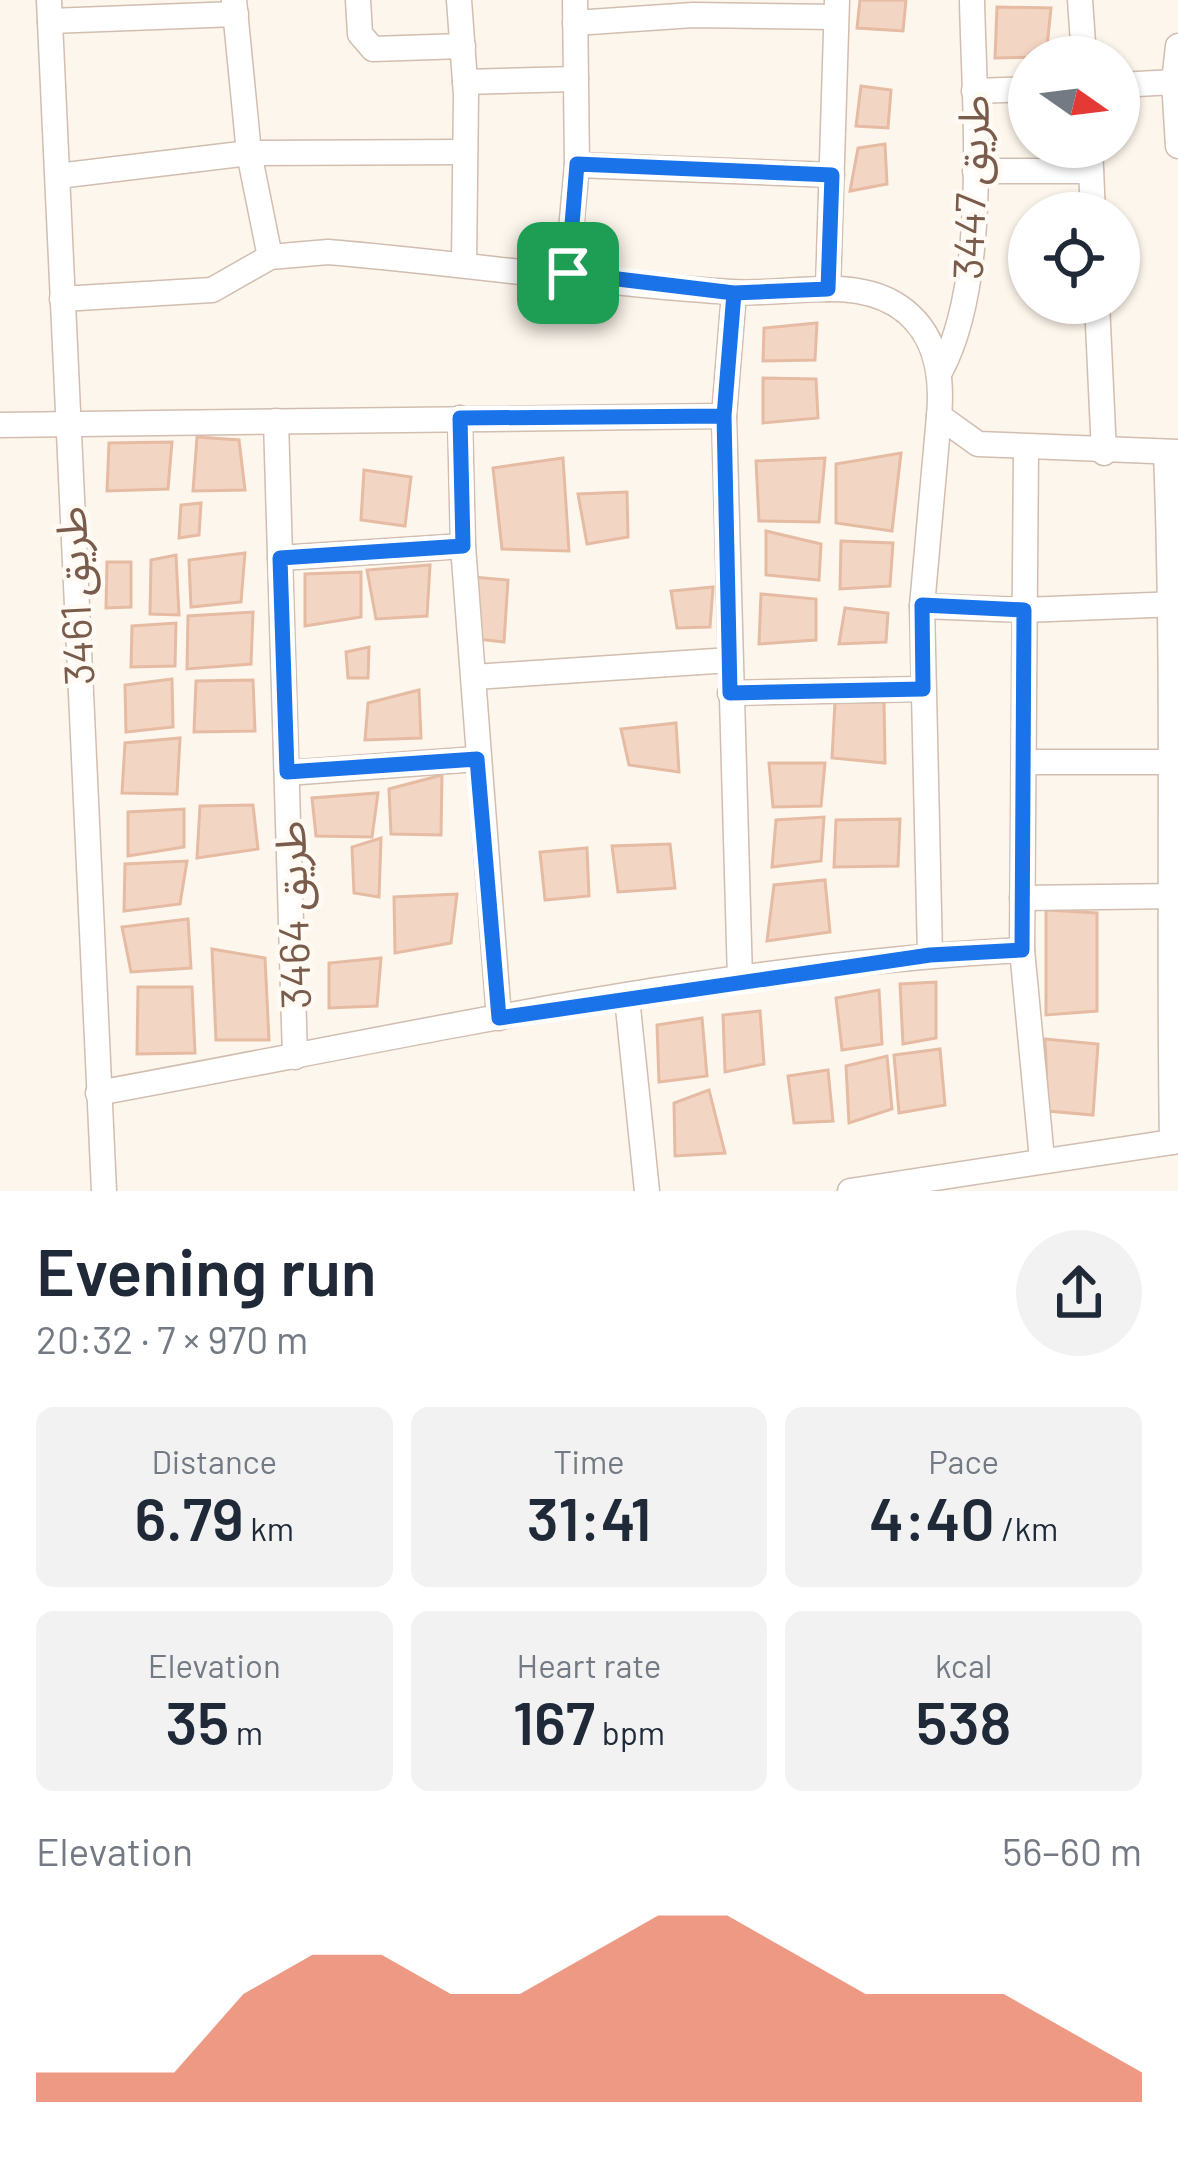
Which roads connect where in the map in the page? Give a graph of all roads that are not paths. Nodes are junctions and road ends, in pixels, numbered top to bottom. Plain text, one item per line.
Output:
1 (358, 0) edge
2 (459, 0) edge
3 (972, 0) edge
4 (1080, 0) edge
5 (235, 7) edge
6 (693, 8) edge
7 (836, 8) edge
8 (50, 11) edge
9 (575, 12) edge
10 (1083, 36) edge
11 (464, 46) junction
12 (1178, 46) edge
13 (576, 80) junction
14 (465, 82) junction
15 (1174, 82) junction
16 (1140, 84) edge
17 (1008, 90) edge
18 (974, 91) junction
19 (1178, 146) edge
20 (465, 152) junction
21 (249, 153) junction
22 (577, 164) junction
23 (1008, 168) edge
24 (975, 171) junction
25 (832, 175) junction
26 (58, 176) junction
27 (270, 257) junction
28 (464, 264) junction
29 (568, 273) junction
30 (828, 289) junction
31 (734, 293) junction
32 (62, 298) junction
33 (1098, 324) edge
34 (941, 370) junction
35 (724, 416) junction
36 (939, 416) junction
37 (460, 418) junction
38 (276, 421) junction
39 (0, 425) edge
40 (65, 425) junction
41 (1026, 449) junction
42 (1104, 453) junction
43 (1172, 453) edge
44 (463, 546) junction
45 (280, 558) junction
46 (1175, 604) edge
47 (922, 605) junction
48 (1024, 610) junction
49 (730, 660) junction
50 (474, 677) junction
51 (923, 689) junction
52 (730, 693) junction
53 (477, 759) junction
54 (1024, 762) junction
55 (1174, 762) edge
56 (287, 772) junction
57 (1173, 896) edge
58 (1022, 898) junction
59 (1022, 950) junction
60 (930, 955) junction
61 (740, 980) junction
62 (626, 998) junction
63 (499, 1018) junction
64 (295, 1057) junction
65 (98, 1093) junction
66 (1175, 1142) edge
67 (1042, 1159) junction
68 (104, 1191) edge
69 (647, 1191) edge
70 (850, 1191) edge

1 - 11 street
2 - 11 street
3 - 18 street, طريق 3447
4 - 10 street
5 - 8 street
5 - 21 street
6 - 7 street
6 - 9 street
7 - 25 street
8 - 26 street, طريق 3461
9 - 13 street
11 - 14 street
12 - 15 street
13 - 14 street
13 - 22 street
14 - 20 street
15 - 16 street
15 - 19 street
17 - 18 street
18 - 24 street, طريق 3447
20 - 21 street
20 - 28 street
21 - 26 street
21 - 27 street
22 - 25 street
22 - 29 street
23 - 24 street
24 - 34 street, طريق 3447
25 - 30 street
26 - 32 street, طريق 3461
27 - 28 street
27 - 32 street
28 - 29 street
29 - 31 street
30 - 31 street
30 - 34 street
31 - 35 street
32 - 40 street, طريق 3461
33 - 42 street
34 - 36 street, طريق 3447
35 - 37 street
35 - 49 street
36 - 41 street
36 - 47 street, طريق 3447
37 - 38 street
37 - 44 street
38 - 40 street
38 - 45 street, طريق 3464
39 - 40 street
40 - 65 street, طريق 3461
41 - 42 street
41 - 48 street
42 - 43 street
43 - 46 street
44 - 45 street
44 - 50 street
45 - 56 street, طريق 3464
46 - 48 street
46 - 55 street
47 - 48 street
47 - 51 street, طريق 3447
48 - 54 street
49 - 50 street
49 - 52 street
50 - 53 street
51 - 52 street
51 - 60 street, طريق 3447
52 - 61 street
53 - 56 street, طريق 3464
53 - 63 street
54 - 55 street
54 - 58 street
55 - 57 street
56 - 64 street, طريق 3464
57 - 58 street
57 - 66 street
58 - 59 street
59 - 60 street, طريق 3464
59 - 67 street
60 - 61 street, طريق 3464
61 - 62 street, طريق 3464
62 - 63 street, طريق 3464
62 - 69 street
63 - 64 street, طريق 3464
64 - 65 street, طريق 3464
65 - 68 street, طريق 3461
66 - 67 street
67 - 70 street

